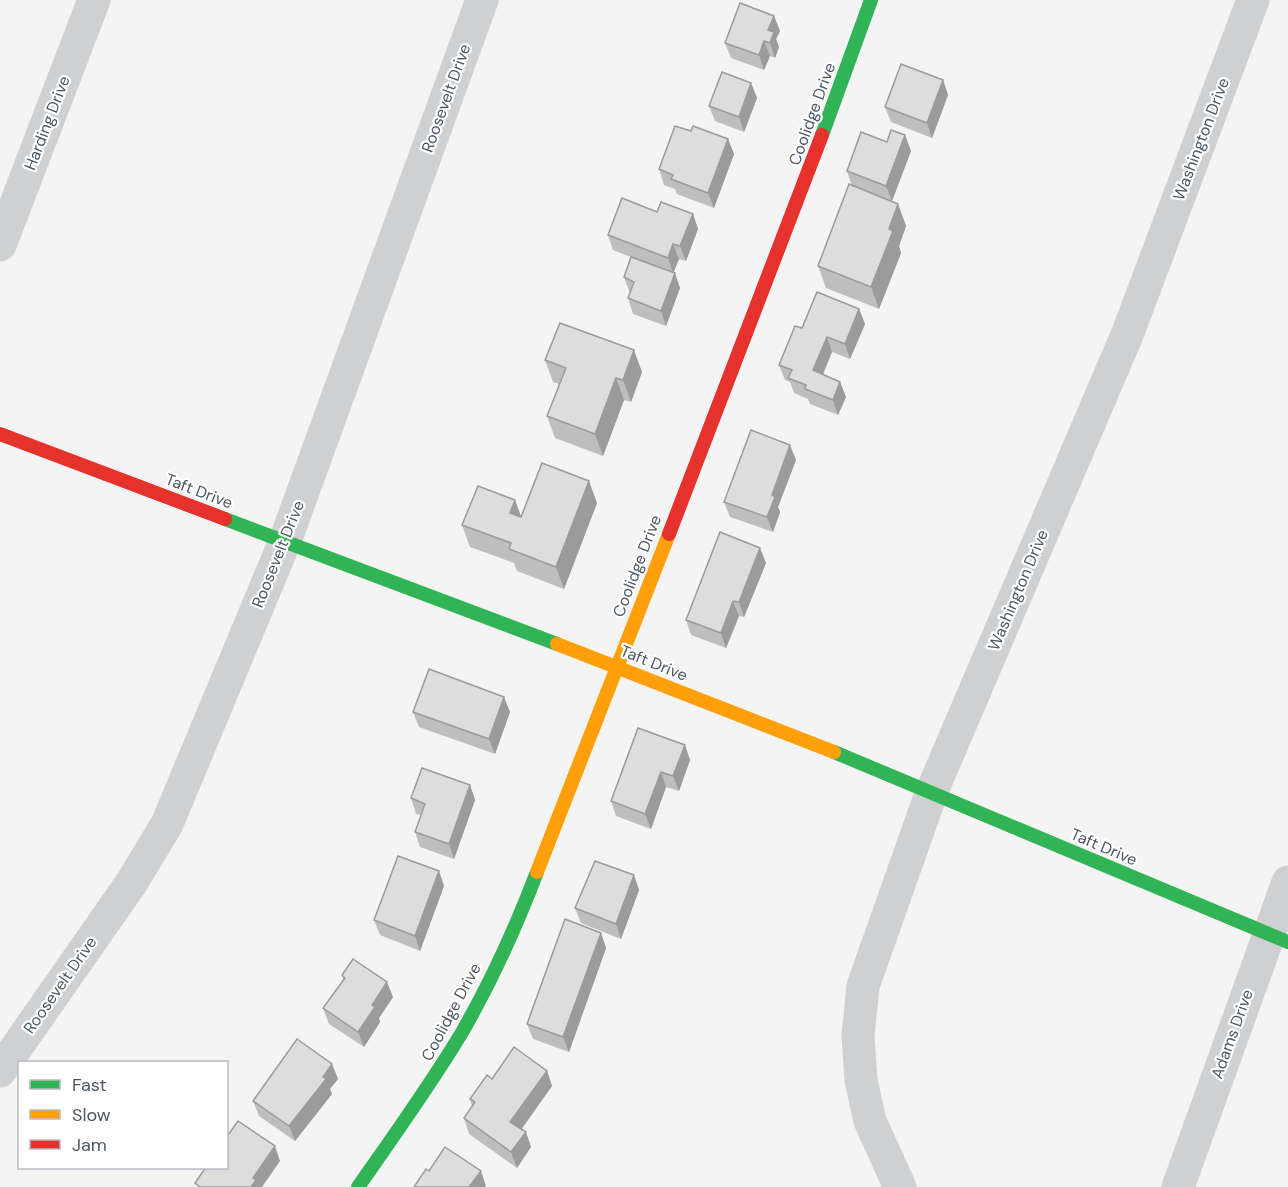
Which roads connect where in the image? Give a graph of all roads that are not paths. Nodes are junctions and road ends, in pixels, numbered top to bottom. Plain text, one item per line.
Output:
1 (94, 0) edge
2 (482, 0) edge
3 (871, 0) edge
4 (1253, 0) edge
5 (0, 245) edge
6 (0, 434) edge
7 (285, 541) junction
8 (616, 666) junction
9 (932, 791) junction
10 (1288, 882) edge
11 (1278, 938) edge
12 (0, 1071) edge
13 (358, 1187) edge
14 (900, 1187) edge
15 (1178, 1187) edge

1 - 5 street, Harding Drive
2 - 7 street, Roosevelt Drive
3 - 8 street, Coolidge Drive
4 - 9 street, Washington Drive
6 - 7 street, Taft Drive
7 - 8 street, Taft Drive
7 - 12 street, Roosevelt Drive
8 - 9 street, Taft Drive
8 - 13 street, Coolidge Drive
9 - 11 street, Taft Drive
9 - 14 street, Washington Drive
10 - 11 street, Adams Drive
11 - 15 street, Adams Drive

